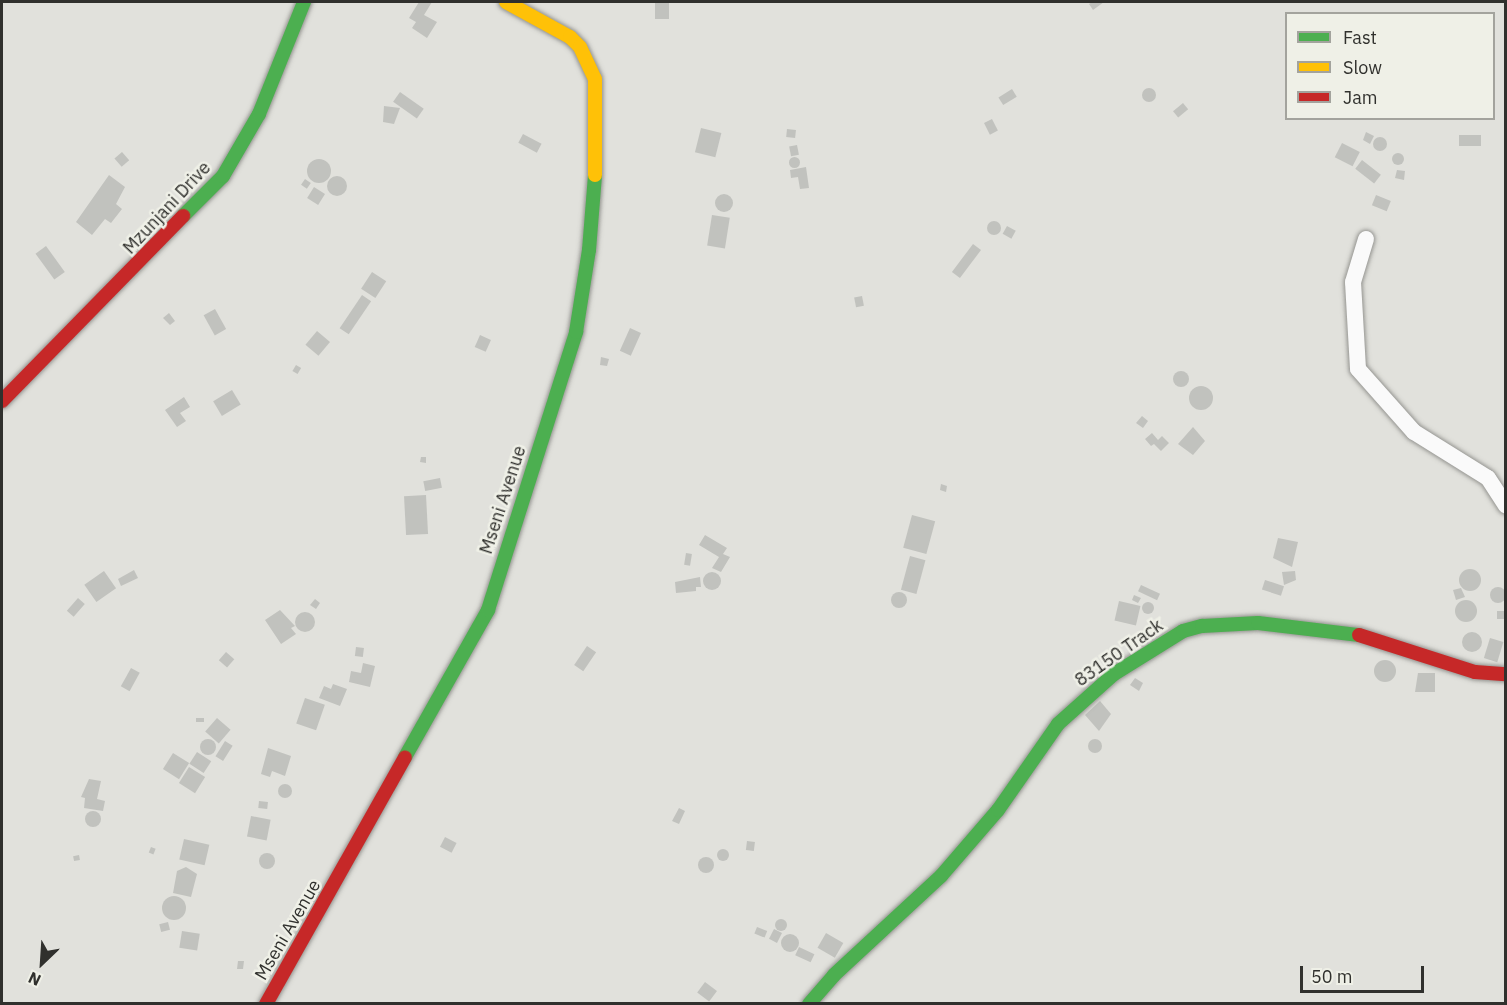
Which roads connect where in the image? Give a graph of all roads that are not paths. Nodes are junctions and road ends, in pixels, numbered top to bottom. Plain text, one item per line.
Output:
1 (304, 2) edge
2 (506, 2) edge
3 (1366, 238) dead end
4 (2, 401) edge
5 (1506, 506) edge
6 (1506, 674) edge
7 (266, 1004) edge
8 (809, 1004) edge

1 - 4 street, Mzunjani Drive
2 - 7 street, Mseni Avenue
3 - 5 street
6 - 8 street, 83150 Track

